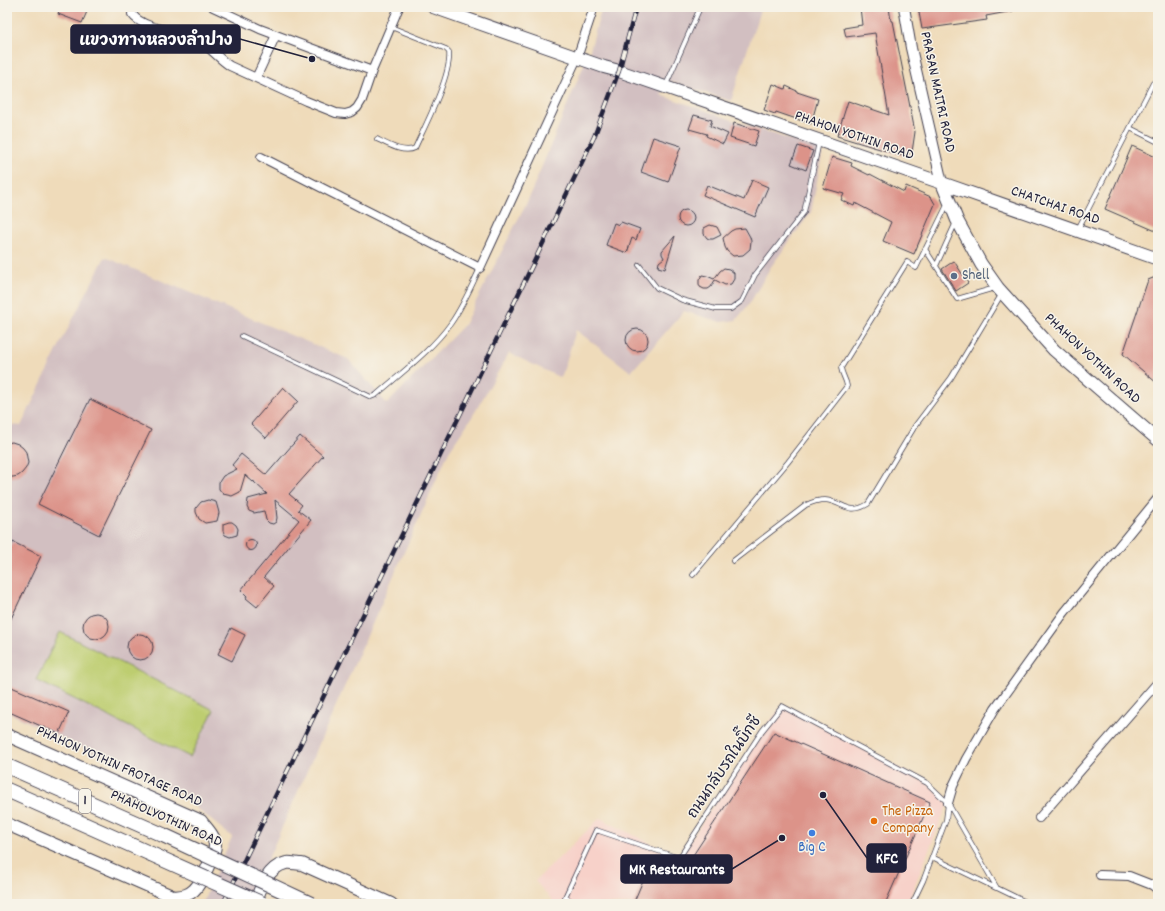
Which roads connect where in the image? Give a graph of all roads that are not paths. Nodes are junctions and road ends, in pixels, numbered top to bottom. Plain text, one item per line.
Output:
1 (134, 7) edge
2 (212, 7) edge
3 (399, 7) edge
4 (433, 7) edge
5 (594, 7) edge
6 (904, 7) edge
7 (700, 8) edge
8 (391, 27) junction
9 (276, 35) junction
10 (577, 58) junction
11 (372, 71) junction
12 (256, 78) junction
13 (1153, 83) dead end
14 (665, 88) junction
15 (1130, 128) junction
16 (377, 139) dead end
17 (819, 141) junction
18 (1158, 142) edge
19 (261, 157) dead end
20 (942, 183) junction
21 (949, 201) junction
22 (957, 220) junction
23 (1077, 230) junction
24 (925, 249) junction
25 (1157, 258) edge
26 (639, 265) dead end
27 (936, 266) junction
28 (480, 268) junction
29 (1000, 290) junction
30 (242, 336) dead end
31 (1158, 440) edge
32 (1158, 498) edge
33 (733, 561) dead end
34 (693, 575) dead end
35 (1158, 682) edge
36 (7, 734) edge
37 (7, 766) edge
38 (7, 790) edge
39 (948, 803) junction
40 (1039, 818) dead end
41 (7, 824) edge
42 (932, 857) junction
43 (1100, 875) dead end
44 (997, 888) junction
45 (1158, 890) edge
46 (384, 903) edge
47 (255, 904) edge
48 (263, 904) edge
49 (311, 904) edge
50 (576, 904) edge
51 (912, 904) edge
52 (1030, 904) edge

1 - 12 street
2 - 9 street
3 - 8 street
4 - 10 main road, PHAHON YOTHIN ROAD
5 - 10 street
6 - 20 street, PRASAN MAITRI ROAD
7 - 14 lane
8 - 11 street
8 - 16 lane
9 - 11 street
9 - 12 street
10 - 14 main road, PHAHON YOTHIN ROAD
10 - 28 street
11 - 12 street
13 - 15 lane
14 - 17 main road, PHAHON YOTHIN ROAD
15 - 18 lane
15 - 23 lane
17 - 20 main road, PHAHON YOTHIN ROAD
17 - 26 lane
19 - 28 street
20 - 21 main road, PHAHON YOTHIN ROAD
20 - 23 main road, CHATCHAI ROAD
21 - 22 main road, PHAHON YOTHIN ROAD
21 - 24 lane
22 - 27 lane
22 - 29 main road, PHAHON YOTHIN ROAD
23 - 25 main road, CHATCHAI ROAD
24 - 27 lane
24 - 34 lane
27 - 29 lane
28 - 30 lane
29 - 31 main road, PHAHON YOTHIN ROAD
29 - 33 lane
32 - 39 street
35 - 40 street
36 - 41 main road, PHAHON YOTHIN FROTAGE ROAD / 1
37 - 49 highway, PHAHOLYOTHIN ROAD / 1, bridge
38 - 48 highway, 1, bridge
39 - 42 lane
39 - 44 lane
39 - 50 lane, ถนนกลับรถในบิ๊กซี
42 - 44 lane
42 - 51 lane
43 - 45 street
44 - 52 lane
46 - 47 main road

